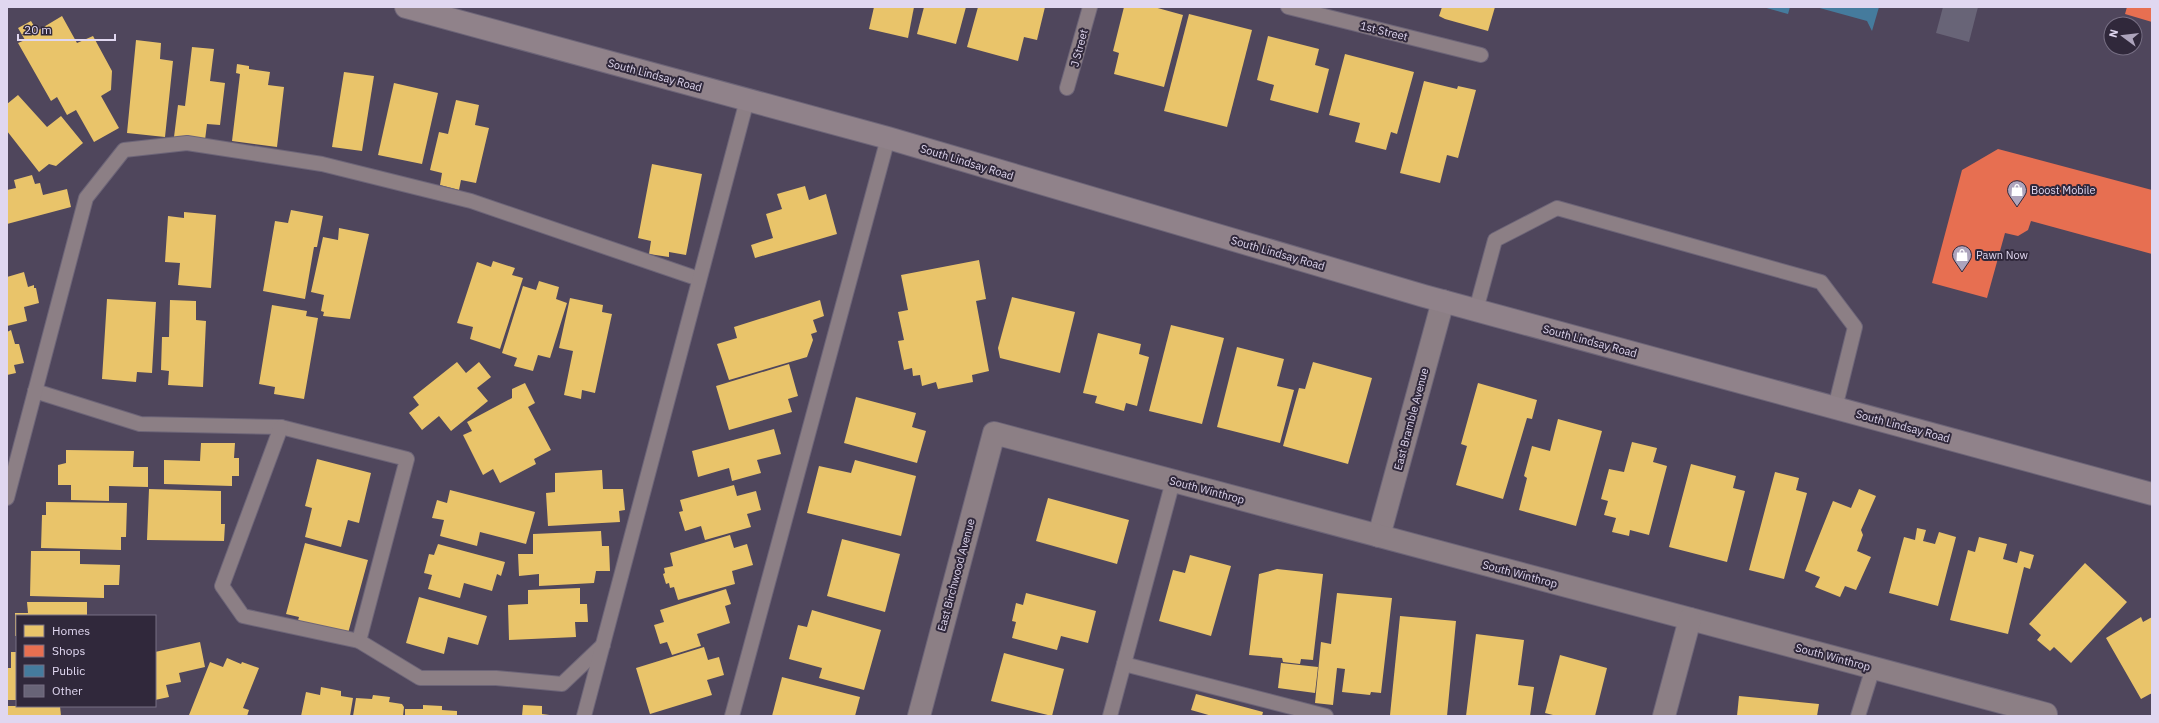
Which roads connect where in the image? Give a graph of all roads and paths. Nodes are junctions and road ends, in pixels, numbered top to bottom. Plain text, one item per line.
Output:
1 (406, 7) edge
2 (1090, 7) edge
3 (1288, 7) edge
4 (1481, 55) dead end
5 (1067, 88) dead end
6 (747, 100) junction
7 (888, 138) junction
8 (699, 279) junction
9 (1443, 301) junction
10 (1476, 310) junction
11 (35, 391) junction
12 (1835, 408) junction
13 (281, 427) junction
14 (994, 433) joint
15 (1173, 481) junction
16 (2152, 494) edge
17 (7, 498) edge
18 (1379, 536) junction
19 (1690, 619) junction
20 (359, 641) junction
21 (603, 645) junction
22 (1124, 664) junction
23 (1873, 668) junction
24 (2046, 715) edge
25 (584, 716) edge
26 (732, 716) edge
27 (919, 716) edge
28 (1110, 716) edge
29 (1326, 716) edge
30 (1664, 716) edge
31 (1858, 716) edge

1 - 6 main road, South Lindsay Road
2 - 5 lane, J Street
3 - 4 lane, 1st Street
6 - 7 main road, South Lindsay Road
6 - 8 lane
7 - 9 main road, South Lindsay Road
7 - 26 lane
8 - 11 lane
8 - 21 lane
9 - 10 main road, South Lindsay Road
9 - 18 street, East Bramble Avenue
10 - 12 main road, South Lindsay Road
10 - 12 lane
11 - 13 lane
11 - 17 lane
12 - 16 main road, South Lindsay Road
13 - 20 lane
13 - 20 lane
14 - 15 street, South Winthrop
14 - 27 street, East Birchwood Avenue
15 - 18 street, South Winthrop
15 - 22 lane
18 - 19 street, South Winthrop
19 - 23 street, South Winthrop
19 - 30 street
20 - 21 lane
21 - 25 lane
22 - 28 lane
22 - 29 lane
23 - 24 street, South Winthrop
23 - 31 lane

